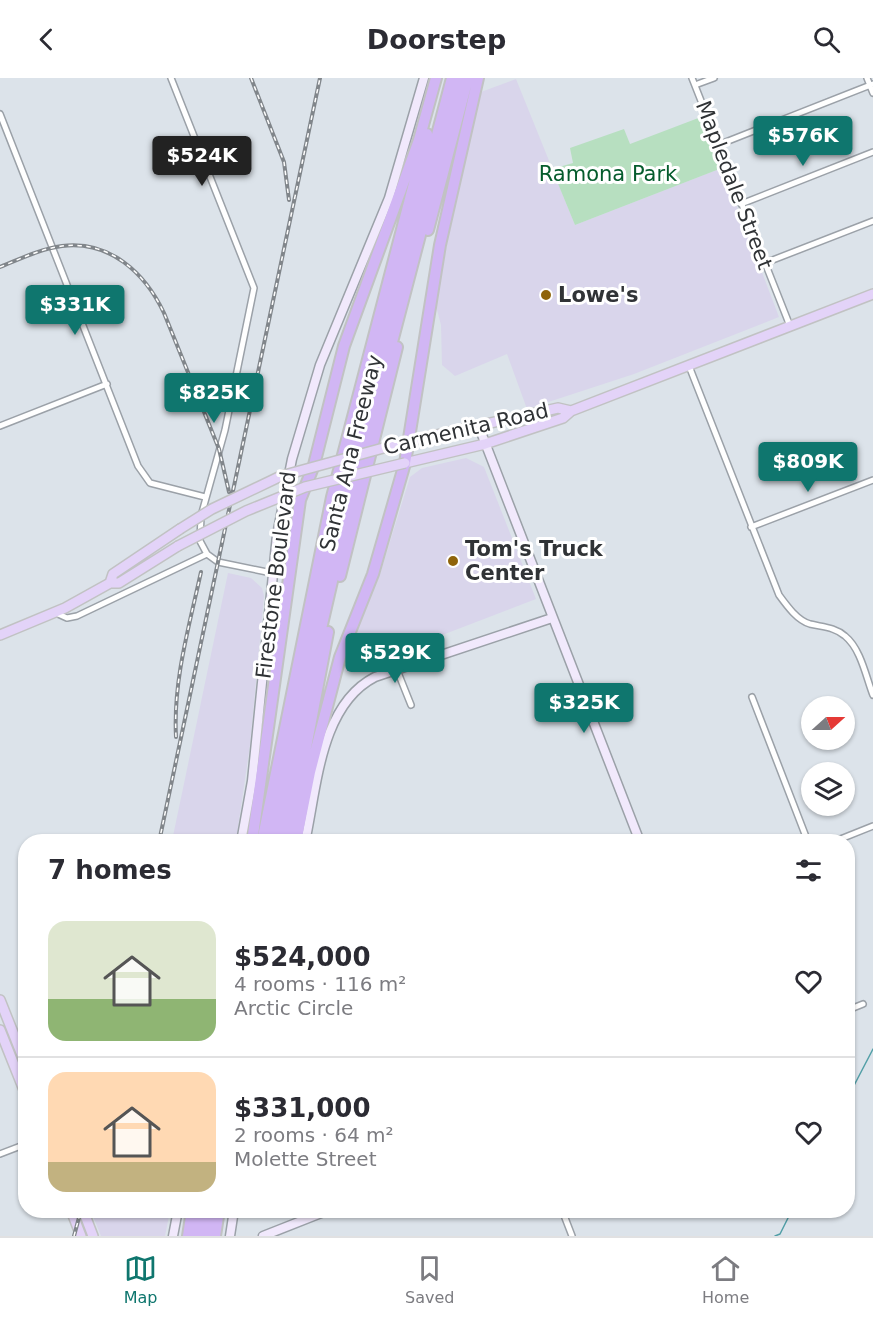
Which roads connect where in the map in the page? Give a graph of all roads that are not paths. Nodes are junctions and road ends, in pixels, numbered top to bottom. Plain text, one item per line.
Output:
1 (171, 78) edge
2 (424, 78) edge
3 (436, 78) edge
4 (441, 78) edge
5 (452, 78) edge
6 (461, 78) edge
7 (468, 78) edge
8 (478, 78) edge
9 (692, 78) edge
10 (714, 78) edge
11 (867, 78) edge
12 (695, 85) junction
13 (872, 85) edge
14 (873, 93) edge
15 (0, 114) edge
16 (718, 145) junction
17 (873, 152) edge
18 (741, 204) junction
19 (873, 221) edge
20 (765, 263) junction
21 (873, 294) edge
22 (790, 326) junction
23 (689, 366) junction
24 (107, 384) junction
25 (571, 411) junction
26 (0, 426) edge
27 (479, 427) junction
28 (409, 441) junction
29 (485, 444) junction
30 (405, 463) junction
31 (314, 465) junction
32 (873, 480) edge
33 (305, 487) junction
34 (205, 497) junction
35 (751, 527) junction
36 (207, 554) junction
37 (272, 573) junction
38 (110, 583) junction
39 (56, 612) junction
40 (552, 618) junction
41 (0, 635) edge
42 (397, 670) junction
43 (873, 695) edge
44 (752, 697) dead end
45 (411, 705) dead end
46 (873, 826) edge
47 (242, 834) edge
48 (253, 834) edge
49 (264, 834) edge
50 (273, 834) edge
51 (281, 834) edge
52 (290, 834) edge
53 (298, 834) edge
54 (307, 834) edge
55 (637, 834) edge
56 (805, 834) edge
57 (853, 834) edge
58 (0, 1000) edge
59 (863, 1004) dead end
60 (855, 1007) edge
61 (0, 1030) edge
62 (18, 1037) edge
63 (18, 1046) edge
64 (8, 1050) junction
65 (18, 1075) edge
66 (18, 1147) edge
67 (0, 1154) edge
68 (74, 1218) edge
69 (86, 1218) edge
70 (176, 1218) edge
71 (191, 1218) edge
72 (201, 1218) edge
73 (209, 1218) edge
74 (217, 1218) edge
75 (233, 1218) edge
76 (309, 1218) edge
77 (565, 1218) edge
78 (81, 1236) edge
79 (93, 1236) edge
80 (173, 1236) edge
81 (188, 1236) edge
82 (198, 1236) edge
83 (206, 1236) edge
84 (214, 1236) edge
85 (230, 1236) edge
86 (263, 1236) edge
87 (572, 1236) edge

1 - 34 street
2 - 37 street, Firestone Boulevard
3 - 31 highway
4 - 49 highway, Santa Ana Freeway
5 - 50 highway
6 - 51 highway
7 - 52 highway, Santa Ana Freeway
8 - 28 highway
9 - 12 street, Mapledale Street
10 - 12 street
11 - 13 street
12 - 16 street, Mapledale Street
13 - 14 street
13 - 16 street
15 - 24 street
16 - 18 street, Mapledale Street
17 - 18 street
18 - 20 street, Mapledale Street
19 - 20 street
20 - 22 street, Mapledale Street
21 - 22 main road, Carmenita Road
22 - 23 main road, Carmenita Road
23 - 25 main road, Carmenita Road
23 - 35 street
24 - 26 street
24 - 34 street
25 - 27 main road, Carmenita Road
25 - 29 main road, Carmenita Road
27 - 28 main road, Carmenita Road
27 - 29 street
28 - 30 highway
28 - 31 main road, Carmenita Road, bridge
29 - 30 main road, Carmenita Road
29 - 40 street
30 - 33 main road, Carmenita Road, bridge
30 - 53 highway
31 - 33 highway, bridge
31 - 38 main road, Carmenita Road, bridge
32 - 35 street
33 - 38 main road, Carmenita Road, bridge
33 - 48 highway
34 - 36 street
35 - 43 street
36 - 37 street
36 - 39 street
37 - 47 street, Firestone Boulevard
38 - 39 main road, Carmenita Road
39 - 41 main road, Carmenita Road
40 - 42 street
40 - 55 street
42 - 45 street
42 - 54 street
44 - 56 street
46 - 57 street
58 - 62 main road
59 - 60 street
61 - 64 main road
63 - 64 street
64 - 65 main road
66 - 67 street
68 - 78 main road
69 - 79 main road
70 - 80 street
71 - 81 highway
72 - 82 highway
73 - 83 highway
74 - 84 highway
75 - 85 street
76 - 86 street
77 - 87 street

